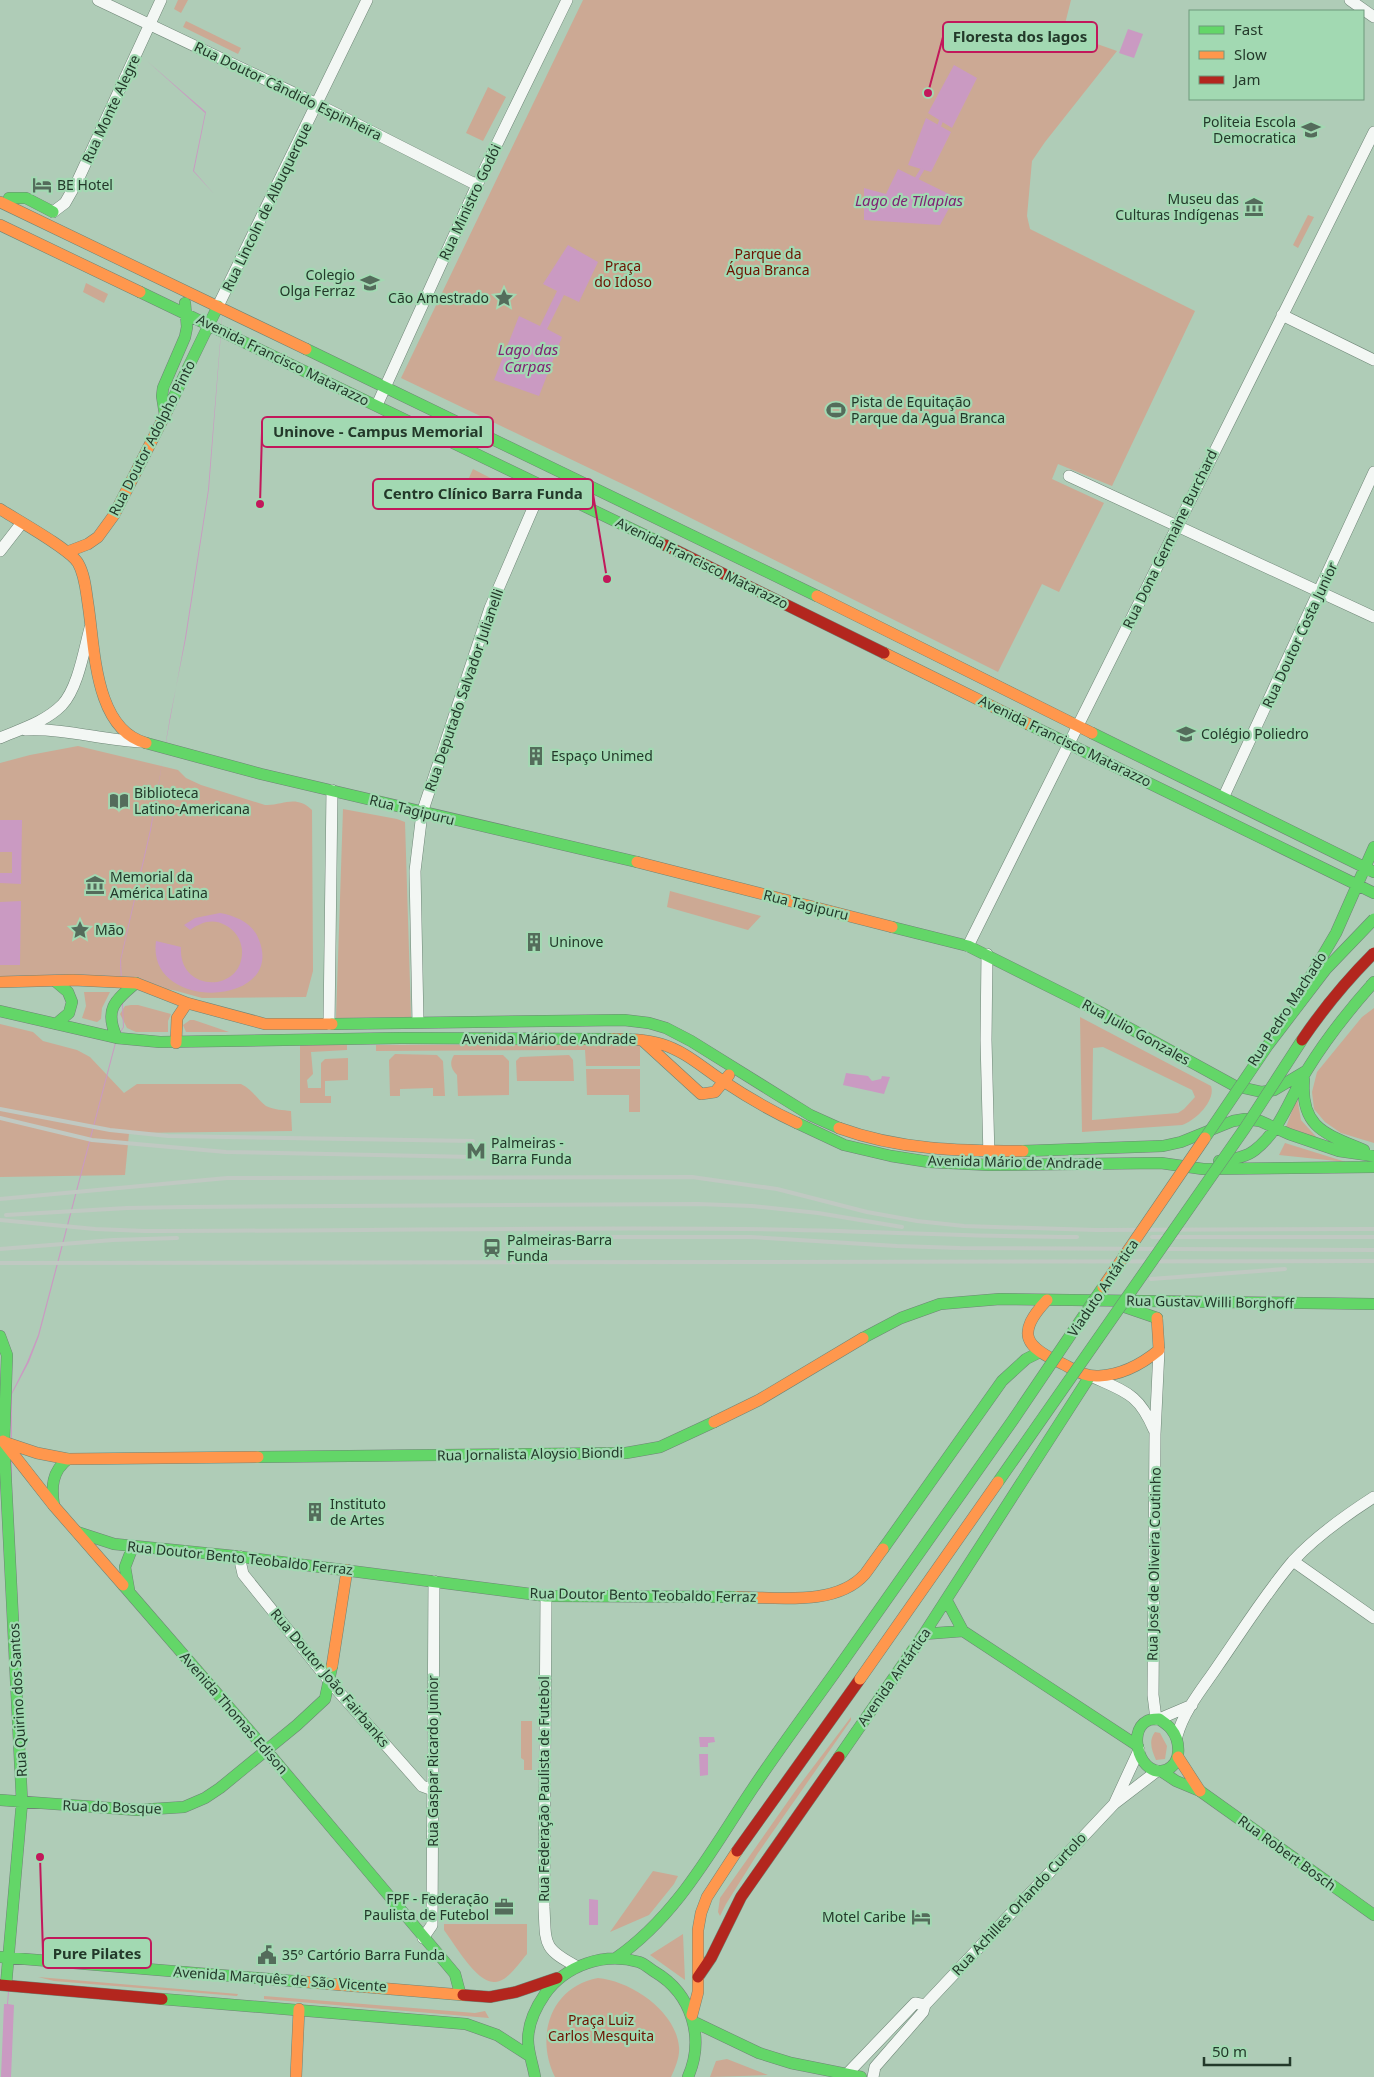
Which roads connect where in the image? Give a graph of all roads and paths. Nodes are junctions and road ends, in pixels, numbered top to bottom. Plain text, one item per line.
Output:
1 (98, 0) edge
2 (161, 0) edge
3 (367, 0) edge
4 (567, 0) edge
5 (1350, 0) edge
6 (1363, 10) edge
7 (150, 24) junction
8 (317, 104) junction
9 (1374, 132) edge
10 (477, 185) junction
11 (3, 198) edge
12 (0, 225) edge
13 (181, 288) junction
14 (218, 306) junction
15 (186, 313) junction
16 (1282, 316) junction
17 (210, 324) junction
18 (1374, 360) edge
19 (385, 386) junction
20 (377, 405) junction
21 (165, 414) junction
22 (1374, 472) edge
23 (1068, 476) dead end
24 (543, 485) junction
25 (0, 509) edge
26 (22, 524) junction
27 (1176, 525) junction
28 (0, 551) edge
29 (67, 552) junction
30 (1320, 591) junction
31 (1374, 617) edge
32 (91, 624) junction
33 (1078, 724) junction
34 (23, 730) junction
35 (0, 738) edge
36 (142, 742) junction
37 (1069, 743) junction
38 (332, 790) junction
39 (1224, 796) junction
40 (422, 813) junction
41 (1374, 847) edge
42 (1369, 870) edge
43 (1358, 885) junction
44 (1374, 893) edge
45 (1374, 919) edge
46 (968, 946) junction
47 (1374, 953) edge
48 (986, 954) junction
49 (55, 981) junction
50 (0, 982) edge
51 (1373, 983) edge
52 (136, 984) junction
53 (187, 1003) junction
54 (0, 1011) edge
55 (418, 1022) junction
56 (56, 1024) junction
57 (329, 1024) junction
58 (117, 1038) junction
59 (641, 1039) junction
60 (176, 1043) junction
61 (734, 1068) junction
62 (1306, 1071) junction
63 (724, 1082) junction
64 (1235, 1086) junction
65 (1276, 1129) junction
66 (1198, 1135) junction
67 (988, 1150) junction
68 (1374, 1155) edge
69 (1160, 1163) junction
70 (989, 1165) junction
71 (1374, 1167) edge
72 (1047, 1300) junction
73 (1106, 1301) junction
74 (1189, 1301) junction
75 (1374, 1304) edge
76 (1157, 1318) junction
77 (0, 1336) edge
78 (1158, 1350) junction
79 (1038, 1353) junction
80 (1090, 1376) junction
81 (1156, 1434) junction
82 (2, 1439) edge
83 (68, 1459) junction
84 (1374, 1497) edge
85 (54, 1506) junction
86 (77, 1532) junction
87 (133, 1546) junction
88 (240, 1556) junction
89 (1293, 1561) junction
90 (346, 1570) junction
91 (434, 1581) junction
92 (132, 1596) junction
93 (546, 1596) junction
94 (947, 1601) junction
95 (1374, 1618) edge
96 (963, 1631) junction
97 (924, 1634) junction
98 (860, 1679) joint
99 (330, 1682) junction
100 (1192, 1705) junction
101 (1154, 1720) junction
102 (1177, 1736) junction
103 (1138, 1744) junction
104 (266, 1750) junction
105 (1178, 1757) junction
106 (1159, 1771) junction
107 (433, 1790) junction
108 (1200, 1791) junction
109 (0, 1800) edge
110 (22, 1802) junction
111 (1114, 1804) junction
112 (1374, 1915) edge
113 (424, 1938) junction
114 (4, 1958) edge
115 (616, 1958) junction
116 (576, 1966) junction
117 (698, 1977) junction
118 (558, 1978) junction
119 (3, 1985) edge
120 (460, 1993) junction
121 (925, 2005) junction
122 (299, 2009) junction
123 (693, 2019) junction
124 (529, 2060) junction
125 (847, 2074) junction
126 (296, 2077) edge
127 (530, 2077) edge
128 (535, 2077) edge
129 (688, 2077) edge
130 (861, 2077) edge
131 (873, 2077) edge

1 - 7 street, Rua Doutor Cândido Espinheira
2 - 7 street, Rua Monte Alegre
3 - 8 street, Rua Lincoln de Albuquerque
4 - 10 street, Rua Ministro Godói
5 - 6 street
7 - 8 street, Rua Doutor Cândido Espinheira
7 - 11 street, Rua Monte Alegre
8 - 10 street, Rua Doutor Cândido Espinheira
8 - 14 street, Rua Lincoln de Albuquerque
9 - 16 street, Rua Dona Germaine Burchard
10 - 19 street, Rua Ministro Godói
11 - 13 street, Avenida Francisco Matarazzo
12 - 15 street, Avenida Francisco Matarazzo
13 - 14 street, Avenida Francisco Matarazzo
13 - 15 street
14 - 17 street, Rua Doutor Adolpho Pinto
14 - 19 street, Avenida Francisco Matarazzo
15 - 17 street, Avenida Francisco Matarazzo
15 - 21 street
16 - 18 street
16 - 27 street, Rua Dona Germaine Burchard
17 - 20 street, Avenida Francisco Matarazzo
17 - 21 street, Rua Doutor Adolpho Pinto
19 - 20 street, Rua Ministro Godói
19 - 33 street, Avenida Francisco Matarazzo
20 - 24 street, Avenida Francisco Matarazzo
21 - 29 street, Rua Doutor Adolpho Pinto
22 - 30 street, Rua Doutor Costa Junior
23 - 27 street
24 - 37 street, Avenida Francisco Matarazzo
24 - 40 street, Rua Deputado Salvador Julianelli
25 - 26 street, Rua Tagipuru
26 - 28 street
26 - 29 street, Rua Tagipuru
27 - 30 street
27 - 33 street, Rua Dona Germaine Burchard
29 - 32 street, Rua Tagipuru
30 - 31 street
30 - 39 street, Rua Doutor Costa Junior
32 - 34 street
32 - 36 street, Rua Tagipuru
33 - 37 street, Rua Dona Germaine Burchard
33 - 39 street, Avenida Francisco Matarazzo
34 - 35 street
34 - 36 street
36 - 38 street, Rua Tagipuru
37 - 43 street, Avenida Francisco Matarazzo
37 - 46 street, Rua Dona Germaine Burchard
38 - 40 street, Rua Tagipuru
38 - 57 street
39 - 42 street, Avenida Francisco Matarazzo
40 - 46 street, Rua Tagipuru
40 - 55 street, Rua Deputado Salvador Julianelli
41 - 42 street, Rua Pedro Machado
42 - 43 street, Rua Pedro Machado
43 - 44 street, Avenida Francisco Matarazzo
43 - 64 street, Rua Pedro Machado
45 - 115 street, Viaduto Antártica, bridge
46 - 48 street, Rua Julio Gonzales
47 - 98 street, Viaduto Antártica, bridge
48 - 64 street, Rua Julio Gonzales
48 - 67 street
49 - 50 street, Avenida Mário de Andrade
49 - 52 street, Avenida Mário de Andrade
49 - 56 street
51 - 62 street
52 - 53 street, Avenida Mário de Andrade
52 - 58 street
53 - 57 street, Avenida Mário de Andrade
53 - 60 street
54 - 56 street, Avenida Mário de Andrade
55 - 57 street, Avenida Mário de Andrade
55 - 61 street, Avenida Mário de Andrade
56 - 58 street, Avenida Mário de Andrade
58 - 60 street, Avenida Mário de Andrade
59 - 60 street, Avenida Mário de Andrade
59 - 63 street, Avenida Mário de Andrade
59 - 63 street
61 - 63 street
61 - 67 street, Avenida Mário de Andrade
62 - 64 street, Rua Julio Gonzales
62 - 65 street
62 - 68 street
63 - 70 street, Avenida Mário de Andrade
64 - 66 street, Rua Pedro Machado
65 - 66 street, Avenida Mário de Andrade
65 - 68 street
65 - 69 street
66 - 67 street, Avenida Mário de Andrade
67 - 70 street
69 - 70 street, Avenida Mário de Andrade
69 - 71 street, Avenida Mário de Andrade
72 - 73 street, Rua Gustav Willi Borghoff
72 - 79 street
72 - 83 street, Rua Jornalista Aloysio Biondi
73 - 74 street, Rua Gustav Willi Borghoff
73 - 76 street
74 - 75 street, Rua Gustav Willi Borghoff
74 - 76 street
76 - 78 street
77 - 82 street, Rua Quirino dos Santos
78 - 80 street
78 - 81 street, Rua José de Oliveira Coutinho
79 - 80 street
79 - 93 street, Rua Doutor Bento Teobaldo Ferraz
80 - 81 street, Rua José de Oliveira Coutinho
80 - 94 street, Avenida Antártica
81 - 101 street, Rua José de Oliveira Coutinho
82 - 83 street, Rua Jornalista Aloysio Biondi
82 - 85 street, Avenida Thomas Edison
82 - 110 street, Rua Quirino dos Santos
83 - 85 street
84 - 89 street
85 - 86 street, Avenida Thomas Edison
86 - 87 street, Rua Doutor Bento Teobaldo Ferraz
86 - 92 street, Avenida Thomas Edison
87 - 88 street, Rua Doutor Bento Teobaldo Ferraz
87 - 92 street
88 - 90 street, Rua Doutor Bento Teobaldo Ferraz
88 - 99 street, Rua Doutor João Fairbanks
89 - 95 street
89 - 100 street
90 - 91 street, Rua Doutor Bento Teobaldo Ferraz
90 - 99 street, Rua do Bosque
91 - 93 street, Rua Doutor Bento Teobaldo Ferraz
91 - 107 street, Rua Gaspar Ricardo Junior
92 - 104 street, Avenida Thomas Edison
93 - 116 street, Rua Federação Paulista de Futebol
94 - 96 street
94 - 97 street, Avenida Antártica
96 - 97 street
96 - 103 street
97 - 117 street, Avenida Antártica
98 - 117 street, Avenida Antártica
99 - 104 street, Rua do Bosque
99 - 107 street, Rua Doutor João Fairbanks
100 - 101 street
100 - 102 street
101 - 102 street
101 - 103 street
102 - 105 street
103 - 106 street
103 - 111 street, Rua Achilles Orlando Curtolo
104 - 110 street, Rua do Bosque
104 - 113 street, Avenida Thomas Edison
105 - 106 street
105 - 108 street, Rua Robert Bosch
106 - 108 street, Rua Robert Bosch
106 - 111 street, Rua Achilles Orlando Curtolo
107 - 113 street, Rua Gaspar Ricardo Junior
108 - 112 street, Rua Robert Bosch
109 - 110 street, Rua do Bosque
110 - 114 street, Rua Quirino dos Santos
111 - 121 street, Rua Achilles Orlando Curtolo
113 - 120 street, Avenida Thomas Edison
114 - 119 street, Rua Quirino dos Santos
114 - 120 street, Avenida Marquês de São Vicente
115 - 116 street
115 - 123 street
116 - 118 street
117 - 123 street, Avenida Antártica
118 - 120 street, Avenida Marquês de São Vicente
118 - 124 street
119 - 122 street, Avenida Marquês de São Vicente
121 - 125 street, Rua Achilles Orlando Curtolo
121 - 131 street, Rua Achilles Orlando Curtolo
122 - 124 street, Avenida Marquês de São Vicente
122 - 126 street
123 - 125 street
123 - 129 street
124 - 127 street
124 - 128 street
125 - 130 street

